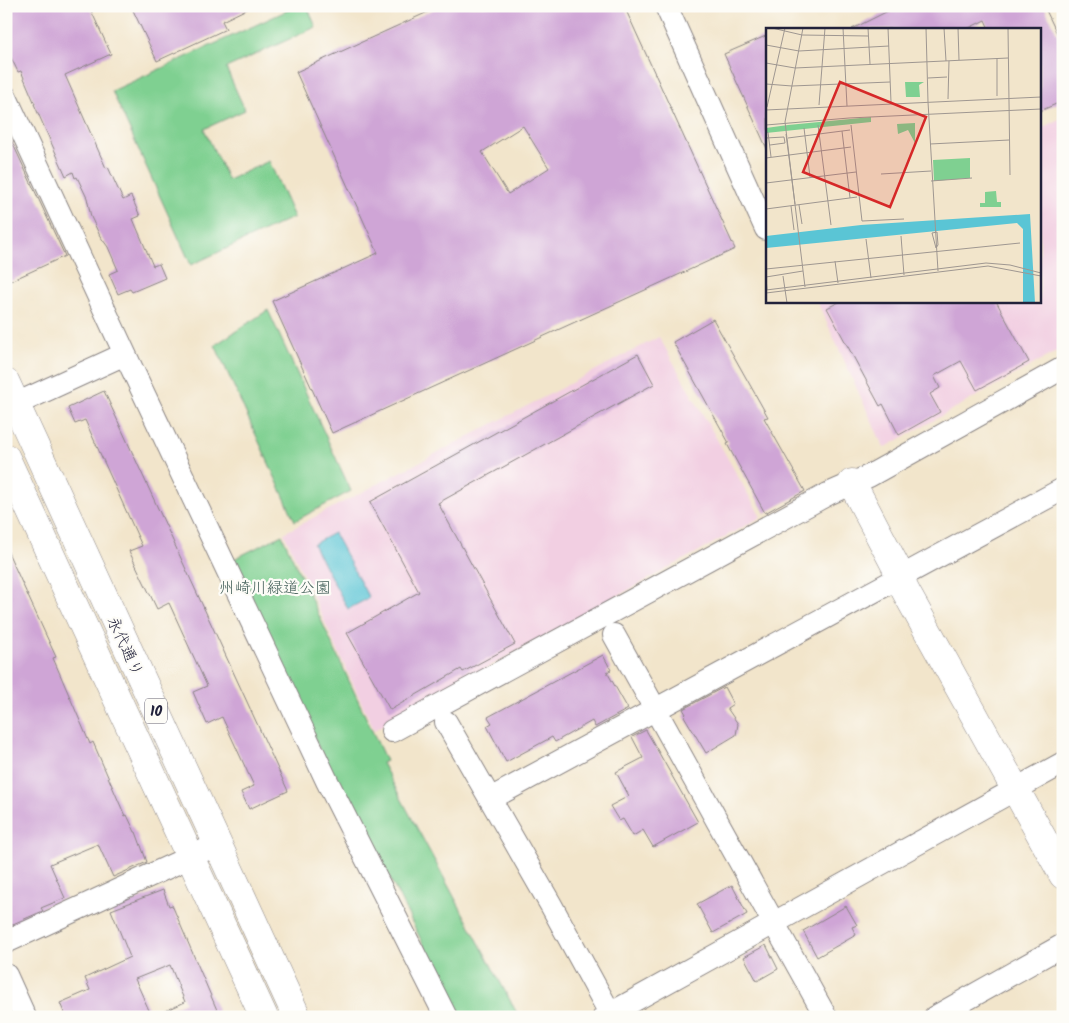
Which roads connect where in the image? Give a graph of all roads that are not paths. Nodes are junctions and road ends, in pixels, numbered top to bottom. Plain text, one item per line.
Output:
1 (666, 6) edge
2 (6, 97) edge
3 (766, 229) dead end
4 (125, 354) junction
5 (1063, 368) edge
6 (11, 394) edge
7 (6, 458) edge
8 (852, 483) junction
9 (1063, 488) edge
10 (899, 578) junction
11 (614, 634) dead end
12 (656, 710) junction
13 (446, 722) dead end
14 (392, 731) dead end
15 (1063, 763) edge
16 (1015, 789) junction
17 (490, 800) junction
18 (218, 844) junction
19 (191, 857) junction
20 (1063, 875) edge
21 (774, 923) junction
22 (6, 942) edge
23 (1063, 945) edge
24 (6, 975) edge
25 (609, 1016) edge
26 (25, 1017) edge
27 (264, 1017) edge
28 (297, 1017) edge
29 (446, 1017) edge
30 (826, 1017) edge
31 (935, 1017) edge

1 - 3 street
2 - 4 street
4 - 6 street
4 - 29 street
5 - 8 street
6 - 18 main road, 永代通り / 10
7 - 19 main road, 永代通り / 10
8 - 10 main road
8 - 14 street
9 - 10 street
10 - 12 street
10 - 16 main road
11 - 12 street
12 - 17 street
12 - 21 street
13 - 17 street
15 - 16 street
16 - 20 main road
16 - 21 street
17 - 25 street
18 - 19 street
18 - 28 main road, 永代通り / 10
19 - 22 street
19 - 27 main road, 永代通り / 10
21 - 25 street
21 - 30 street
23 - 31 street
24 - 26 street

